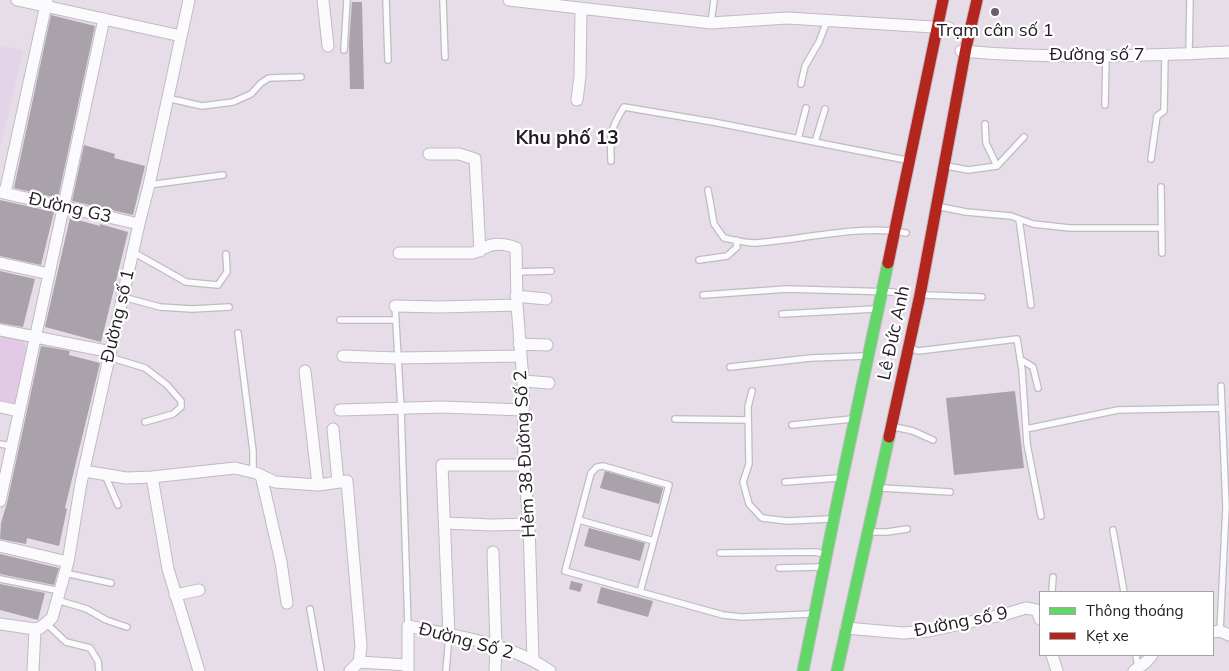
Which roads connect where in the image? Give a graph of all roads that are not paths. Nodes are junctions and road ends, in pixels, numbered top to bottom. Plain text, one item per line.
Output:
1 (17, 0) edge
2 (189, 0) edge
3 (323, 0) edge
4 (347, 0) edge
5 (386, 0) edge
6 (443, 0) edge
7 (509, 0) edge
8 (714, 0) edge
9 (943, 0) edge
10 (954, 0) edge
11 (967, 0) edge
12 (977, 0) edge
13 (1190, 0) edge
14 (46, 3) edge
15 (586, 6) edge
16 (104, 19) junction
17 (827, 20) junction
18 (711, 23) junction
19 (943, 28) junction
20 (181, 36) junction
21 (328, 46) dead end
22 (344, 50) dead end
23 (961, 51) junction
24 (1229, 52) edge
25 (1189, 54) junction
26 (1165, 55) junction
27 (1106, 56) junction
28 (445, 57) dead end
29 (388, 60) dead end
30 (301, 77) dead end
31 (801, 84) dead end
32 (168, 98) junction
33 (577, 100) dead end
34 (1105, 106) dead end
35 (806, 108) dead end
36 (826, 110) dead end
37 (985, 124) dead end
38 (1024, 136) dead end
39 (798, 139) junction
40 (815, 142) junction
41 (429, 154) dead end
42 (1151, 159) dead end
43 (611, 161) dead end
44 (911, 161) junction
45 (944, 165) junction
46 (997, 166) junction
47 (223, 175) dead end
48 (149, 186) junction
49 (1161, 187) dead end
50 (708, 190) dead end
51 (2, 192) edge
52 (64, 207) junction
53 (936, 207) junction
54 (1019, 218) junction
55 (922, 223) dead end
56 (139, 224) junction
57 (1161, 228) junction
58 (901, 232) junction
59 (736, 240) junction
60 (480, 251) junction
61 (133, 252) junction
62 (400, 253) dead end
63 (902, 253) dead end
64 (1162, 253) dead end
65 (226, 254) dead end
66 (699, 260) dead end
67 (0, 263) edge
68 (551, 271) dead end
69 (516, 272) junction
70 (49, 274) junction
71 (891, 292) junction
72 (703, 295) dead end
73 (920, 295) junction
74 (123, 297) junction
75 (982, 297) dead end
76 (546, 298) dead end
77 (517, 300) junction
78 (1031, 305) dead end
79 (395, 306) joint
80 (229, 307) dead end
81 (878, 309) junction
82 (782, 314) dead end
83 (340, 320) dead end
84 (396, 320) junction
85 (0, 330) edge
86 (238, 333) dead end
87 (36, 337) junction
88 (519, 344) junction
89 (547, 344) dead end
90 (909, 347) junction
91 (897, 348) dead end
92 (110, 354) junction
93 (343, 356) dead end
94 (520, 356) junction
95 (869, 356) junction
96 (397, 358) junction
97 (1020, 359) junction
98 (730, 367) dead end
99 (305, 371) dead end
100 (523, 381) junction
101 (549, 383) dead end
102 (1221, 386) dead end
103 (1038, 388) dead end
104 (752, 392) dead end
105 (0, 407) edge
106 (1222, 408) junction
107 (401, 409) junction
108 (340, 410) dead end
109 (523, 410) junction
110 (19, 411) junction
111 (675, 419) dead end
112 (855, 419) junction
113 (748, 420) junction
114 (145, 422) dead end
115 (792, 425) dead end
116 (886, 425) junction
117 (333, 429) dead end
118 (1026, 429) junction
119 (933, 440) dead end
120 (6, 445) edge
121 (524, 464) junction
122 (84, 472) junction
123 (257, 474) junction
124 (105, 475) junction
125 (2, 477) edge
126 (152, 477) junction
127 (842, 477) junction
128 (338, 482) junction
129 (785, 482) dead end
130 (318, 485) junction
131 (877, 488) junction
132 (950, 492) dead end
133 (0, 501) edge
134 (118, 505) dead end
135 (1041, 516) dead end
136 (833, 519) junction
137 (578, 520) junction
138 (445, 523) junction
139 (529, 524) junction
140 (907, 529) dead end
141 (1113, 530) dead end
142 (868, 532) junction
143 (654, 541) junction
144 (0, 546) edge
145 (492, 552) dead end
146 (720, 553) dead end
147 (826, 555) junction
148 (66, 567) junction
149 (824, 567) junction
150 (779, 568) dead end
151 (1053, 577) dead end
152 (0, 578) edge
153 (111, 583) dead end
154 (200, 590) dead end
155 (1052, 591) edge
156 (1124, 591) edge
157 (640, 592) junction
158 (58, 596) junction
159 (175, 596) junction
160 (287, 603) dead end
161 (310, 609) dead end
162 (1039, 612) edge
163 (814, 614) junction
164 (0, 624) edge
165 (408, 626) junction
166 (40, 627) junction
167 (127, 627) dead end
168 (846, 628) junction
169 (1221, 633) edge
170 (449, 635) junction
171 (496, 647) junction
172 (1052, 656) edge
173 (1136, 656) edge
174 (1151, 656) edge
175 (533, 660) junction
176 (360, 662) junction
177 (408, 668) edge
178 (1136, 670) edge
179 (33, 671) edge
180 (99, 671) edge
181 (199, 671) edge
182 (321, 671) edge
183 (350, 671) edge
184 (446, 671) edge
185 (495, 671) edge
186 (550, 671) edge
187 (803, 671) edge
188 (830, 671) edge
189 (837, 671) edge
190 (1057, 671) edge

1 - 14 street
2 - 20 street, Đường số 1
3 - 21 street
4 - 22 lane
5 - 29 lane
6 - 28 lane
7 - 15 street
8 - 18 lane
9 - 19 highway, Lê Đức Anh
10 - 19 highway, Lê Đức Anh
11 - 23 highway, Lê Đức Anh
12 - 23 highway, Lê Đức Anh
13 - 25 lane
14 - 16 street
14 - 51 street
15 - 18 street
15 - 33 street
16 - 20 street
16 - 52 street
17 - 18 street
17 - 19 street
17 - 31 lane
19 - 44 highway, Lê Đức Anh
19 - 58 highway, Lê Đức Anh
20 - 32 street, Đường số 1
23 - 27 street, Đường số 7
23 - 45 highway, Lê Đức Anh
23 - 55 highway, Lê Đức Anh
24 - 25 street, Đường số 7
25 - 26 street, Đường số 7
26 - 27 street, Đường số 7
26 - 42 lane
27 - 34 lane
30 - 32 lane
32 - 48 street, Đường số 1
35 - 39 lane
36 - 40 lane
37 - 46 lane
38 - 46 lane
39 - 40 lane
39 - 43 lane
40 - 44 lane
41 - 60 street
44 - 58 highway, Lê Đức Anh
45 - 46 lane
45 - 53 highway, Lê Đức Anh
47 - 48 lane
48 - 56 street, Đường số 1
49 - 57 lane
50 - 59 lane
51 - 52 street, Đường G3
52 - 56 street, Đường G3
52 - 70 street
53 - 54 lane
53 - 73 highway, Lê Đức Anh
54 - 57 lane
54 - 78 lane
56 - 61 street, Đường số 1
57 - 64 lane
58 - 59 lane
58 - 63 highway, Lê Đức Anh
58 - 71 highway, Lê Đức Anh
59 - 66 lane
60 - 62 street
60 - 69 street, Hẻm 38 Đường Số 2
61 - 65 lane
61 - 74 street, Đường số 1
67 - 70 street
68 - 69 lane
69 - 77 street, Hẻm 38 Đường Số 2
70 - 87 street
71 - 72 lane
71 - 81 highway, Lê Đức Anh
73 - 75 lane
73 - 90 highway, Lê Đức Anh
74 - 80 lane
74 - 92 street, Đường số 1
76 - 77 street
77 - 79 street
77 - 88 street, Hẻm 38 Đường Số 2
79 - 84 lane
81 - 82 lane
81 - 95 highway, Lê Đức Anh
83 - 84 lane
84 - 96 lane
85 - 87 street
86 - 123 lane
87 - 92 street
87 - 110 street
88 - 89 street
88 - 94 street, Hẻm 38 Đường Số 2
90 - 97 lane
90 - 116 highway, Lê Đức Anh
91 - 116 highway, Lê Đức Anh
92 - 114 lane
92 - 122 street, Đường số 1
93 - 96 street
94 - 96 street
94 - 100 street, Hẻm 38 Đường Số 2
95 - 98 lane
95 - 112 highway, Lê Đức Anh
96 - 107 lane
97 - 103 lane
97 - 118 lane
99 - 130 street
100 - 101 street
100 - 109 street, Hẻm 38 Đường Số 2
102 - 106 lane
104 - 113 lane
105 - 110 street
106 - 118 lane
106 - 169 lane
107 - 108 street
107 - 109 street
107 - 165 lane
109 - 121 street, Hẻm 38 Đường Số 2
110 - 120 street
111 - 113 lane
112 - 115 lane
112 - 127 highway, Lê Đức Anh
113 - 136 lane
116 - 119 lane
116 - 131 highway, Lê Đức Anh
116 - 188 highway, Lê Đức Anh
117 - 128 street
118 - 135 lane
120 - 125 street
121 - 138 street
121 - 139 street, Hẻm 38 Đường Số 2
122 - 124 street
122 - 148 street, Đường số 1
123 - 126 street
123 - 130 street
123 - 160 street
124 - 126 street
124 - 134 lane
125 - 133 street
126 - 159 street
127 - 129 lane
127 - 136 highway, Lê Đức Anh
128 - 130 street
128 - 176 street
131 - 132 lane
131 - 142 highway, Lê Đức Anh
136 - 147 highway, Lê Đức Anh
137 - 143 lane
137 - 143 lane
137 - 157 lane
138 - 139 street
138 - 170 street
139 - 175 street, Hẻm 38 Đường Số 2
140 - 142 lane
141 - 156 lane
142 - 168 highway, Lê Đức Anh
143 - 157 lane
144 - 148 street
145 - 171 street
146 - 147 lane
147 - 149 highway, Lê Đức Anh
148 - 153 lane
148 - 158 street, Đường số 1
149 - 150 lane
149 - 163 highway, Lê Đức Anh
151 - 155 lane
152 - 158 lane
154 - 159 street
157 - 163 lane
158 - 166 street, Đường số 1
158 - 167 lane
159 - 181 street
161 - 182 lane
162 - 168 street, Đường số 9
163 - 187 highway, Lê Đức Anh
164 - 166 street
165 - 170 street, Đường Số 2
165 - 177 street
166 - 179 street
166 - 180 lane
168 - 189 highway, Lê Đức Anh
170 - 171 street, Đường Số 2
170 - 184 lane
171 - 175 street, Đường Số 2
171 - 185 street
172 - 190 street
173 - 178 lane
174 - 178 street
175 - 186 street, Đường Số 2
176 - 177 street
176 - 183 street

